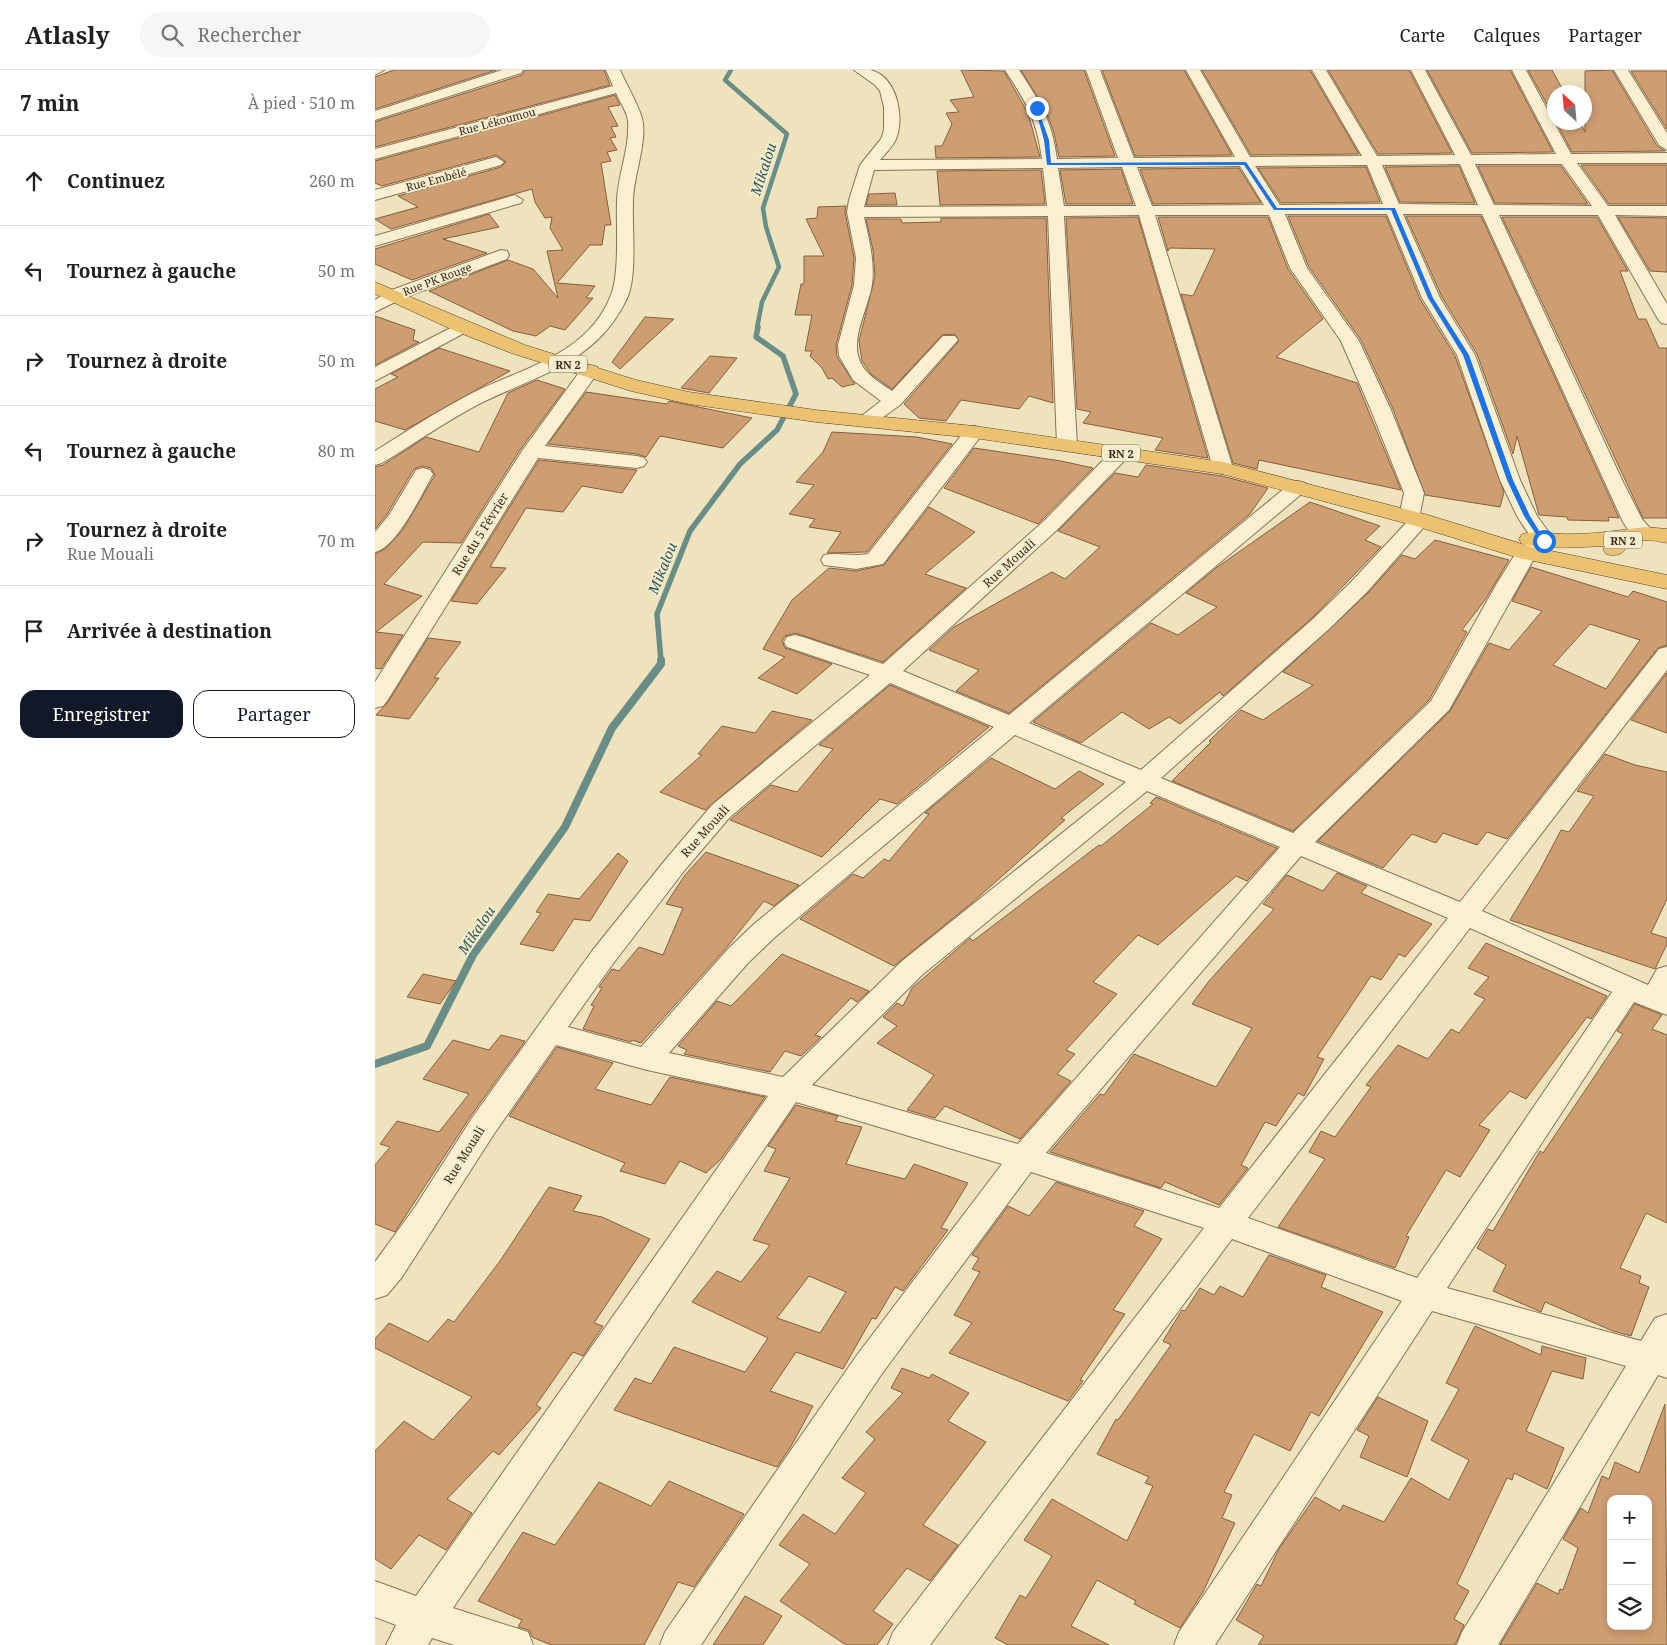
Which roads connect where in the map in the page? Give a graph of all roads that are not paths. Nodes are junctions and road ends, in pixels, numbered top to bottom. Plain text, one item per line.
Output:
1 (516, 70) edge
2 (613, 70) edge
3 (861, 70) edge
4 (1012, 70) edge
5 (1093, 70) edge
6 (1193, 70) edge
7 (1319, 70) edge
8 (1418, 70) edge
9 (1519, 70) edge
10 (1621, 70) edge
11 (620, 88) junction
12 (375, 116) edge
13 (1667, 145) edge
14 (375, 154) edge
15 (1667, 158) edge
16 (1566, 159) junction
17 (1466, 161) junction
18 (496, 162) dead end
19 (1373, 162) junction
20 (1126, 163) junction
21 (1049, 164) junction
22 (1246, 164) junction
23 (868, 165) junction
24 (375, 195) edge
25 (515, 200) dead end
26 (1145, 209) junction
27 (1275, 209) junction
28 (1393, 209) junction
29 (1056, 210) junction
30 (1489, 210) junction
31 (1603, 211) junction
32 (855, 212) junction
33 (1667, 212) edge
34 (375, 241) edge
35 (501, 255) dead end
36 (375, 287) edge
37 (395, 296) junction
38 (375, 307) edge
39 (1667, 319) edge
40 (462, 327) junction
41 (949, 340) dead end
42 (560, 361) junction
43 (590, 371) junction
44 (375, 375) edge
45 (893, 401) junction
46 (865, 421) junction
47 (974, 432) junction
48 (1067, 445) junction
49 (532, 451) junction
50 (1121, 453) junction
51 (375, 459) edge
52 (637, 462) dead end
53 (1223, 468) junction
54 (423, 474) dead end
55 (1298, 488) junction
56 (1414, 519) junction
57 (1635, 536) junction
58 (1667, 536) edge
59 (375, 546) edge
60 (1535, 547) junction
61 (833, 560) dead end
62 (1630, 573) junction
63 (1665, 583) edge
64 (795, 642) dead end
65 (1667, 654) edge
66 (887, 674) junction
67 (375, 701) edge
68 (1010, 726) junction
69 (1143, 782) junction
70 (1296, 845) junction
71 (1466, 915) junction
72 (1654, 992) edge
73 (550, 1034) junction
74 (647, 1059) junction
75 (789, 1089) junction
76 (1024, 1158) junction
77 (1226, 1223) junction
78 (375, 1285) edge
79 (1424, 1295) junction
80 (1667, 1328) edge
81 (1659, 1361) edge
82 (375, 1599) edge
83 (414, 1631) edge
84 (514, 1645) edge
85 (679, 1645) edge
86 (907, 1645) edge
87 (1193, 1645) edge
88 (1476, 1645) edge

1 - 12 street
2 - 11 street
3 - 23 street
4 - 21 street
5 - 20 street
6 - 22 street
7 - 19 street
8 - 17 street
9 - 16 street
10 - 13 street
11 - 14 street, Rue Lékoumou
11 - 42 street
15 - 16 street
16 - 17 street
16 - 31 street
17 - 19 street
17 - 30 street
18 - 24 street, Rue Embélé
19 - 22 street
19 - 28 street
20 - 21 street
20 - 22 street
20 - 26 street
21 - 23 street
21 - 29 street
22 - 27 street
23 - 32 street
25 - 34 street
26 - 27 street
26 - 29 street
26 - 53 street
27 - 28 street
27 - 56 street
28 - 30 street
28 - 60 street
29 - 32 street
29 - 48 street
30 - 31 street
30 - 57 street
31 - 33 street
31 - 39 street
32 - 45 street
35 - 37 street, Rue PK Rouge
36 - 37 highway, RN 2
37 - 38 street, Rue PK Rouge
37 - 40 highway, RN 2
40 - 42 highway, RN 2
40 - 44 street
41 - 45 street
42 - 43 highway, RN 2
42 - 51 street
43 - 46 highway, RN 2
43 - 49 street, Rue du 5 Février
45 - 46 street
46 - 47 highway, RN 2
47 - 48 highway, RN 2
47 - 61 street
48 - 50 highway, RN 2
49 - 52 street
49 - 67 street, Rue du 5 Février
50 - 53 highway, RN 2
50 - 66 street, Rue Mouali
53 - 55 highway, RN 2
54 - 59 street
55 - 56 highway, RN 2
55 - 68 street
56 - 60 highway, RN 2
56 - 69 street
57 - 58 highway, RN 2
57 - 60 highway, RN 2
57 - 62 highway, RN 2
60 - 62 highway, RN 2
60 - 70 street
62 - 63 highway, RN 2
64 - 66 street
65 - 71 street
66 - 68 street
66 - 73 street, Rue Mouali
68 - 69 street
68 - 74 street
69 - 70 street
69 - 75 street
70 - 71 street
70 - 76 street
71 - 72 street
71 - 77 street
72 - 79 street
73 - 74 street
73 - 78 street, Rue Mouali
74 - 75 street
75 - 76 street
75 - 83 street
76 - 77 street
76 - 85 street
77 - 79 street
77 - 86 street
79 - 81 street
79 - 87 street
80 - 81 street
81 - 88 street
82 - 83 street
83 - 84 street

